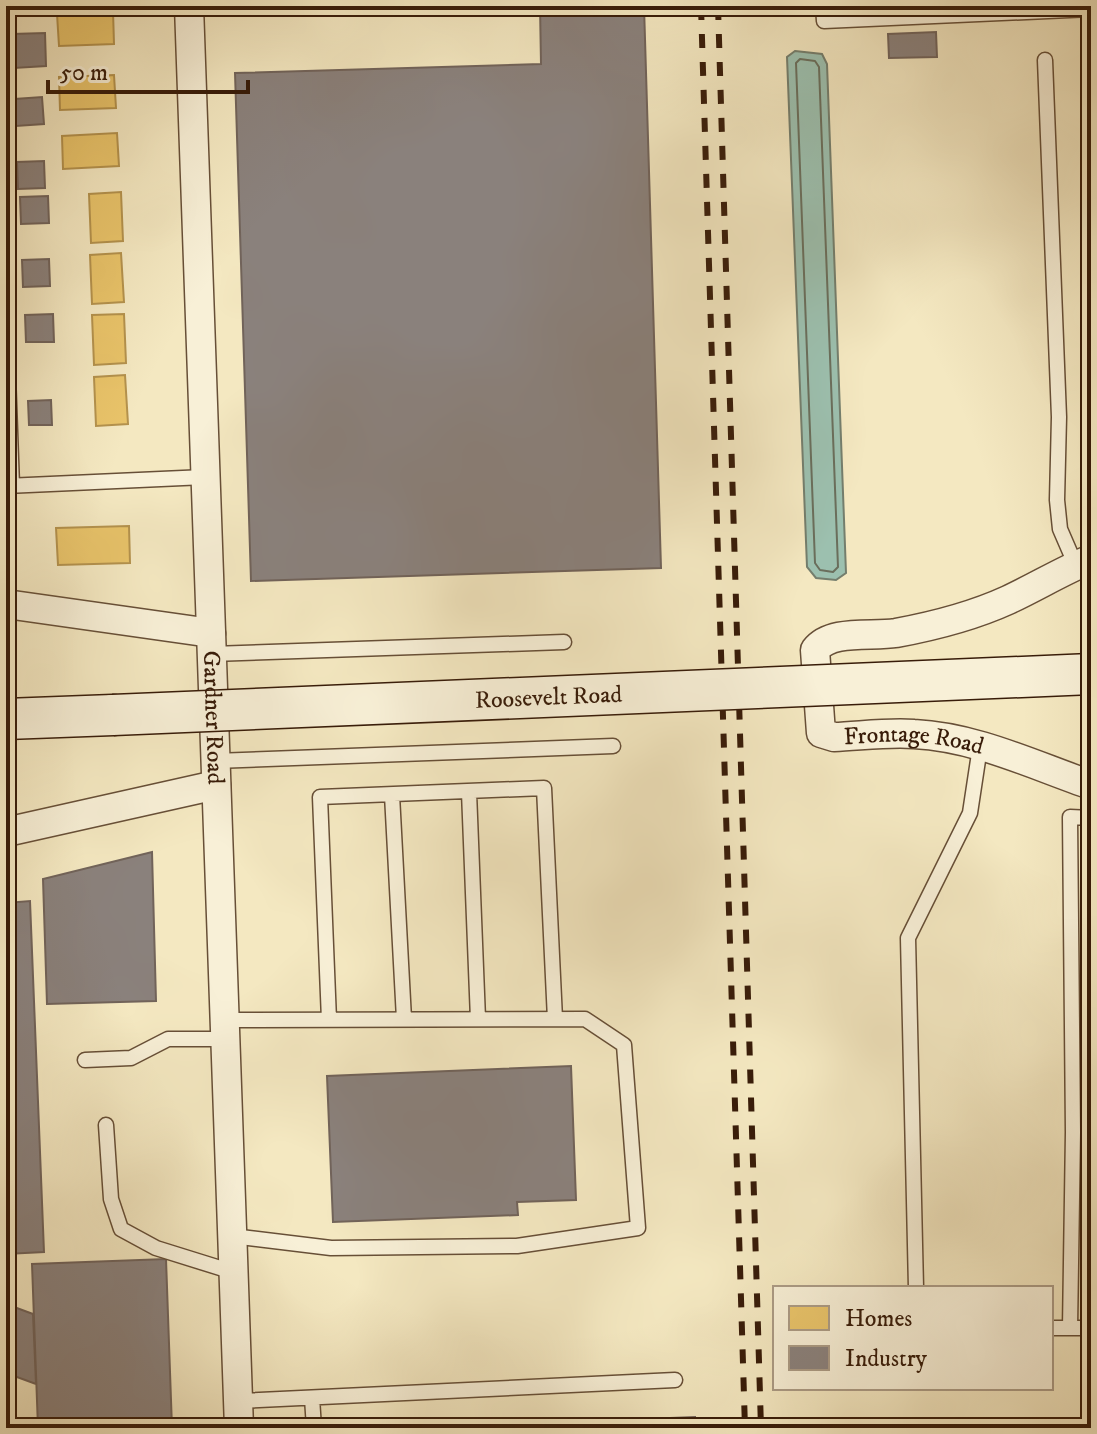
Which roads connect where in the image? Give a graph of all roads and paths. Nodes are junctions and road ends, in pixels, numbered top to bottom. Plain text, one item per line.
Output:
1 (189, 6) edge
2 (823, 6) edge
3 (1091, 9) edge
4 (1045, 60) dead end
5 (6, 320) edge
6 (205, 477) junction
7 (9, 486) edge
8 (1084, 562) edge
9 (6, 604) edge
10 (564, 642) dead end
11 (211, 643) junction
12 (1091, 674) edge
13 (6, 719) edge
14 (613, 746) dead end
15 (980, 747) junction
16 (215, 773) junction
17 (1091, 785) edge
18 (469, 792) junction
19 (392, 795) junction
20 (1091, 818) edge
21 (6, 832) edge
22 (404, 1019) junction
23 (478, 1019) junction
24 (555, 1019) junction
25 (329, 1020) junction
26 (225, 1030) junction
27 (85, 1060) dead end
28 (106, 1125) dead end
29 (232, 1236) junction
30 (233, 1272) junction
31 (916, 1286) edge
32 (1053, 1328) edge
33 (1070, 1328) junction
34 (1091, 1328) edge
35 (675, 1380) dead end
36 (312, 1398) junction
37 (238, 1414) edge
38 (314, 1428) edge

1 - 6 street, Gardner Road
2 - 3 lane
4 - 8 lane
5 - 7 lane
6 - 7 lane
6 - 11 street, Gardner Road
8 - 15 street, Frontage Road
9 - 11 street
10 - 11 lane
11 - 16 street, Gardner Road
12 - 13 main road, Roosevelt Road, bridge
14 - 16 lane
15 - 17 street, Frontage Road
15 - 31 lane
16 - 21 street
16 - 26 street, Gardner Road
18 - 19 lane
18 - 23 lane
18 - 24 lane
19 - 22 lane
19 - 25 lane
20 - 33 lane
22 - 23 lane
22 - 25 lane
23 - 24 lane
24 - 29 lane
25 - 26 lane
26 - 27 lane
26 - 29 street, Gardner Road
28 - 30 lane
29 - 30 street, Gardner Road
30 - 37 street, Gardner Road
32 - 33 lane
33 - 34 lane
35 - 36 lane
36 - 37 lane
36 - 38 lane

